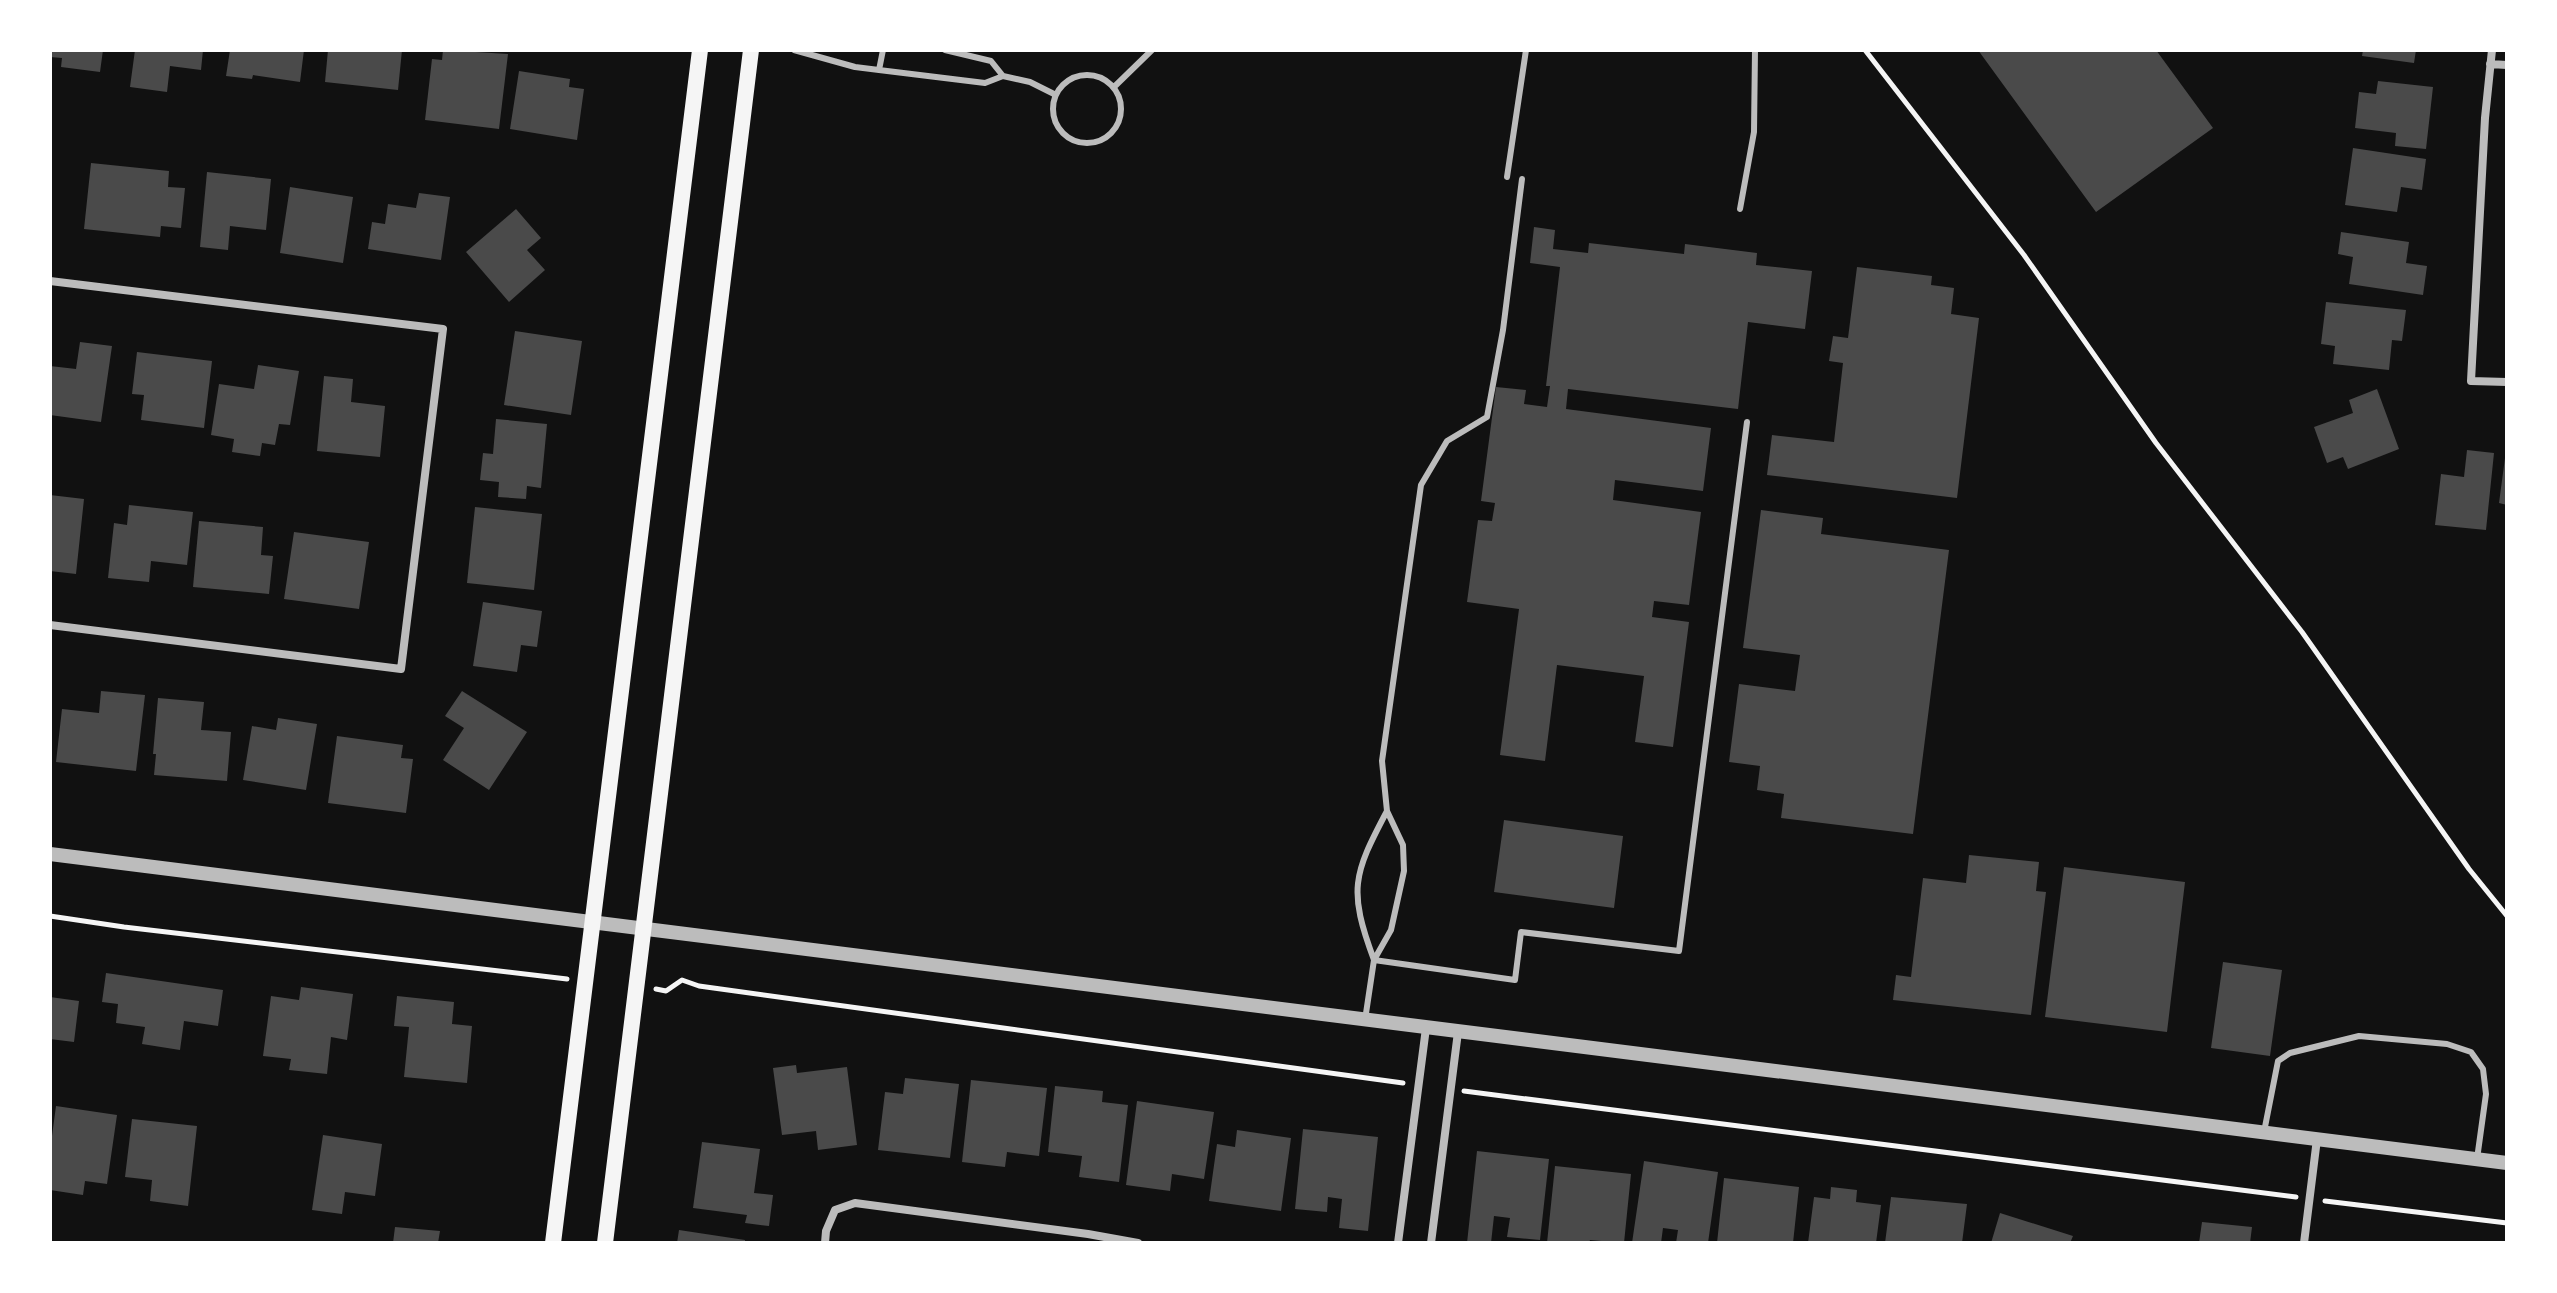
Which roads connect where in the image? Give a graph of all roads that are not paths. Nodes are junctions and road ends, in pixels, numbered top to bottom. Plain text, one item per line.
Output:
1 (700, 50) edge
2 (751, 50) edge
3 (794, 50) edge
4 (883, 50) edge
5 (945, 50) edge
6 (1152, 50) edge
7 (1526, 50) edge
8 (1755, 50) edge
9 (2492, 50) edge
10 (2490, 64) junction
11 (2507, 65) edge
12 (879, 70) junction
13 (1003, 76) junction
14 (1114, 87) junction
15 (1056, 95) junction
16 (1507, 177) dead end
17 (1522, 179) dead end
18 (1740, 209) dead end
19 (50, 281) edge
20 (2507, 382) edge
21 (1747, 422) dead end
22 (50, 625) edge
23 (1387, 811) junction
24 (50, 854) edge
25 (593, 924) junction
26 (646, 930) junction
27 (1374, 960) junction
28 (1365, 1020) junction
29 (1426, 1028) junction
30 (1458, 1032) junction
31 (2264, 1132) junction
32 (2317, 1139) junction
33 (2477, 1159) junction
34 (2507, 1163) edge
35 (553, 1243) edge
36 (605, 1243) edge
37 (825, 1243) edge
38 (1138, 1243) edge
39 (1398, 1243) edge
40 (1431, 1243) edge
41 (2304, 1243) edge

1 - 25 main road
2 - 26 main road
3 - 12 lane
4 - 12 lane
5 - 13 lane
6 - 14 lane
7 - 16 lane
8 - 18 lane
9 - 10 street
10 - 11 street
10 - 20 street
12 - 13 lane
13 - 15 lane
14 - 15 lane
14 - 15 lane
17 - 23 lane
19 - 22 street
21 - 27 lane
23 - 27 lane
23 - 27 lane
24 - 25 street
25 - 26 street
25 - 35 main road
26 - 28 street
26 - 36 main road
27 - 28 lane
28 - 29 street
29 - 30 street
29 - 39 street
30 - 31 street
30 - 40 street
31 - 32 street
31 - 33 lane
32 - 33 street
32 - 41 street
33 - 34 street
37 - 38 street

